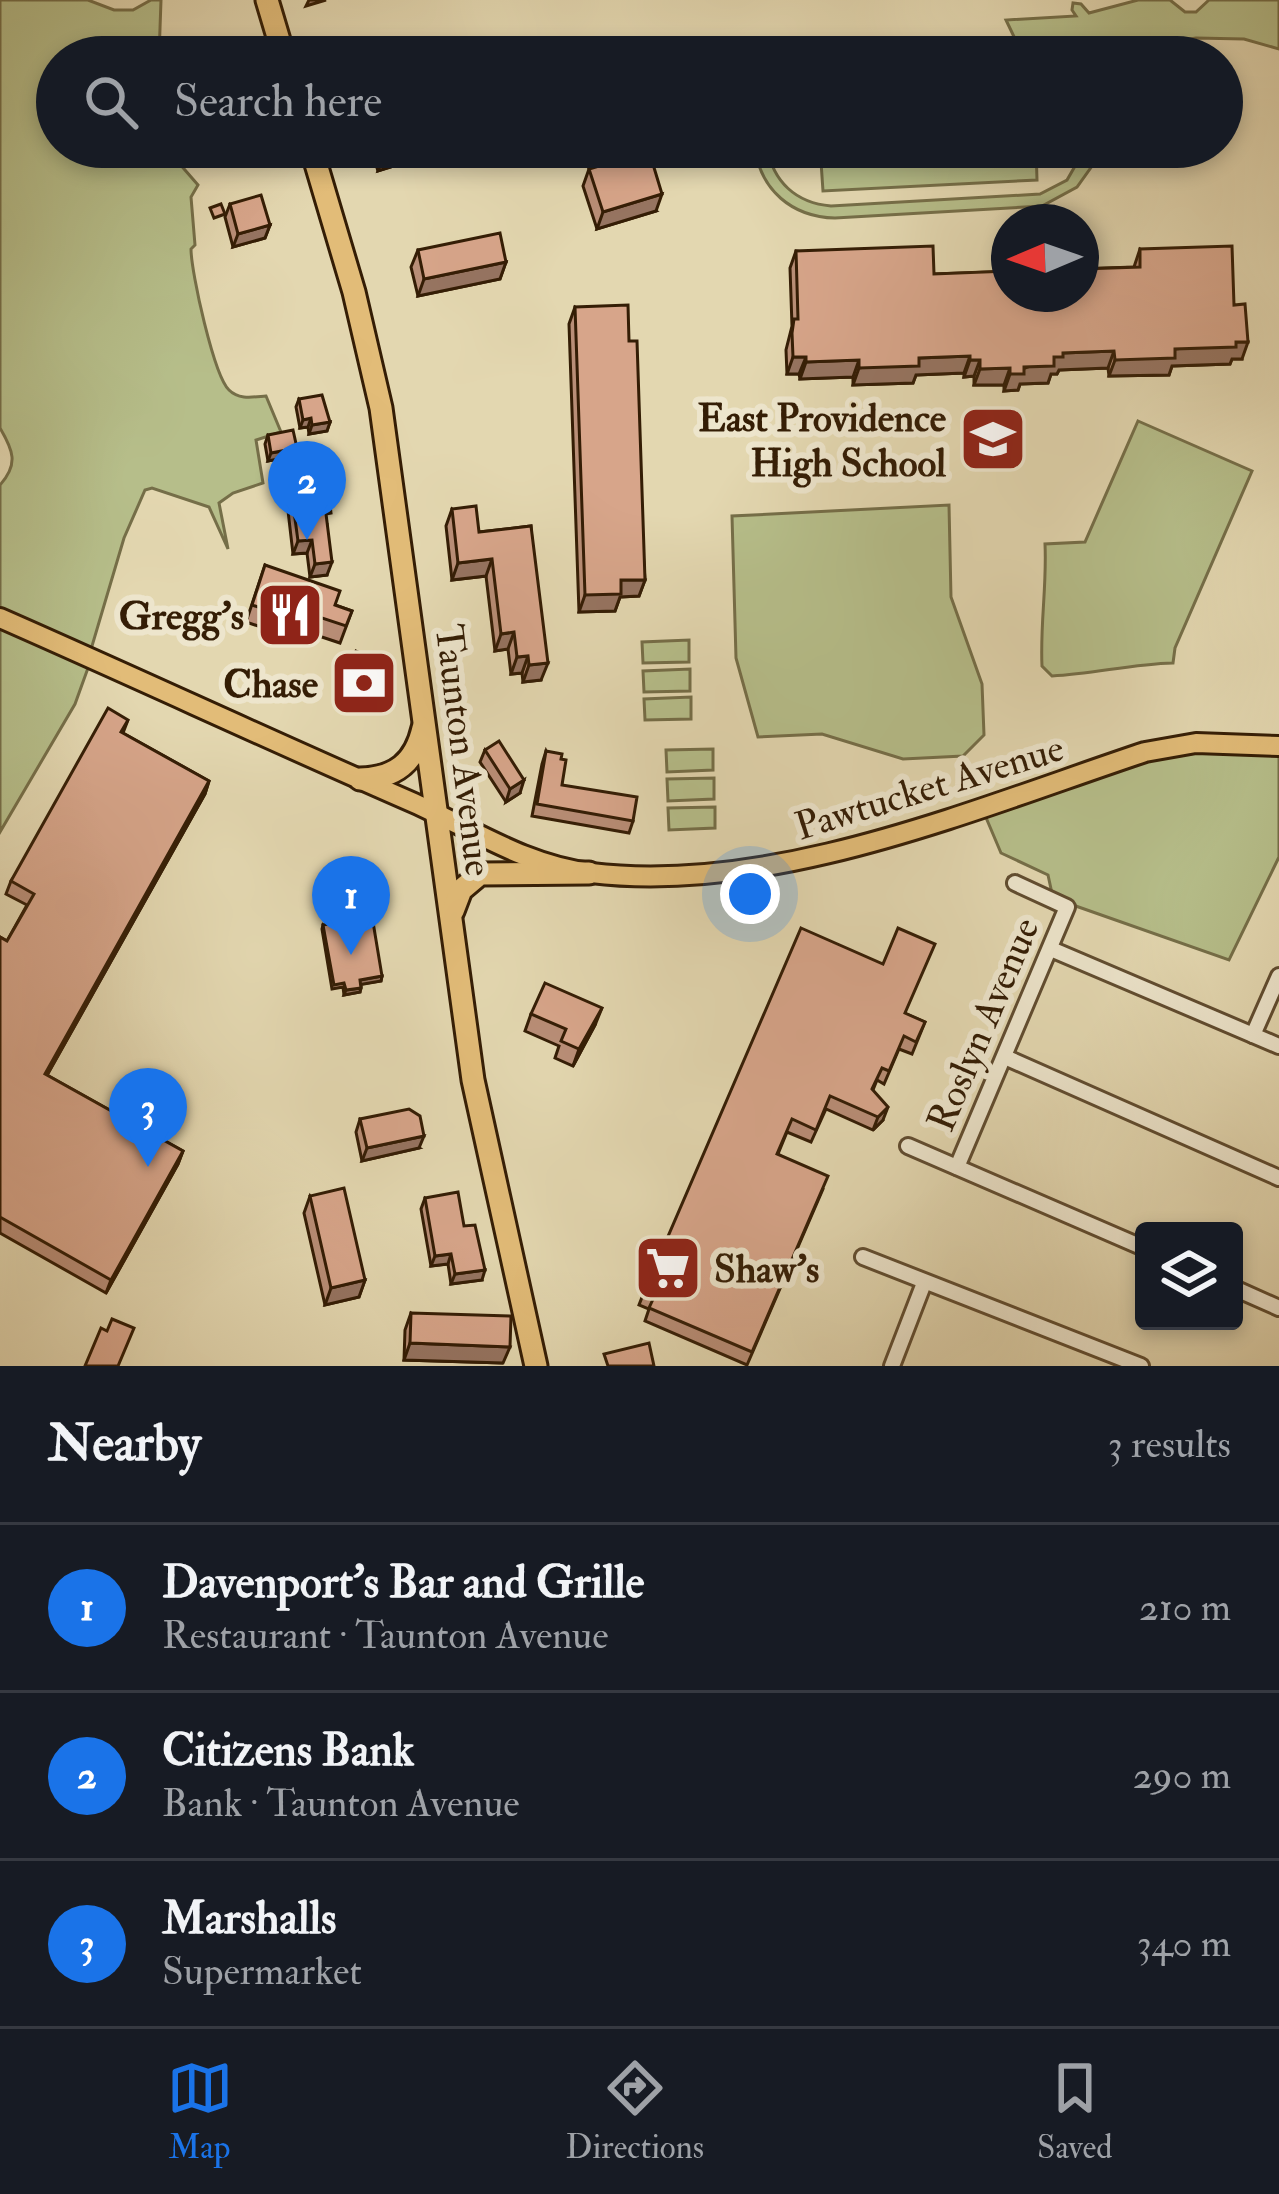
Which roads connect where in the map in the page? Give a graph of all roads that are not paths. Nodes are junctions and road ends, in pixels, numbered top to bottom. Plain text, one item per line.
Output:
1 (267, 0) edge
2 (278, 36) edge
3 (317, 168) edge
4 (0, 618) edge
5 (424, 715) junction
6 (1279, 746) edge
7 (360, 779) junction
8 (437, 813) junction
9 (589, 873) junction
10 (1015, 883) dead end
11 (451, 917) junction
12 (1051, 949) junction
13 (1279, 976) edge
14 (1253, 1035) junction
15 (1279, 1046) edge
16 (1005, 1058) junction
17 (908, 1146) dead end
18 (958, 1167) junction
19 (1279, 1178) edge
20 (1135, 1244) edge
21 (862, 1257) dead end
22 (924, 1282) junction
23 (1243, 1292) edge
24 (1279, 1308) edge
25 (536, 1366) edge
26 (892, 1366) edge
27 (1141, 1366) edge

1 - 2 highway
3 - 5 highway, Taunton Avenue
4 - 7 main road, Pawtucket Avenue
5 - 7 highway
5 - 8 highway, Taunton Avenue
6 - 9 main road, Pawtucket Avenue
7 - 8 main road, Pawtucket Avenue
8 - 9 main road, Pawtucket Avenue
8 - 11 highway, Taunton Avenue
9 - 11 highway
10 - 12 street, Roslyn Avenue
11 - 25 highway, Taunton Avenue
12 - 14 street
12 - 16 street, Roslyn Avenue
13 - 14 street
14 - 15 street
16 - 18 street, Roslyn Avenue
16 - 19 street
17 - 18 street
18 - 20 street
21 - 22 street
22 - 26 street
22 - 27 street
23 - 24 street

